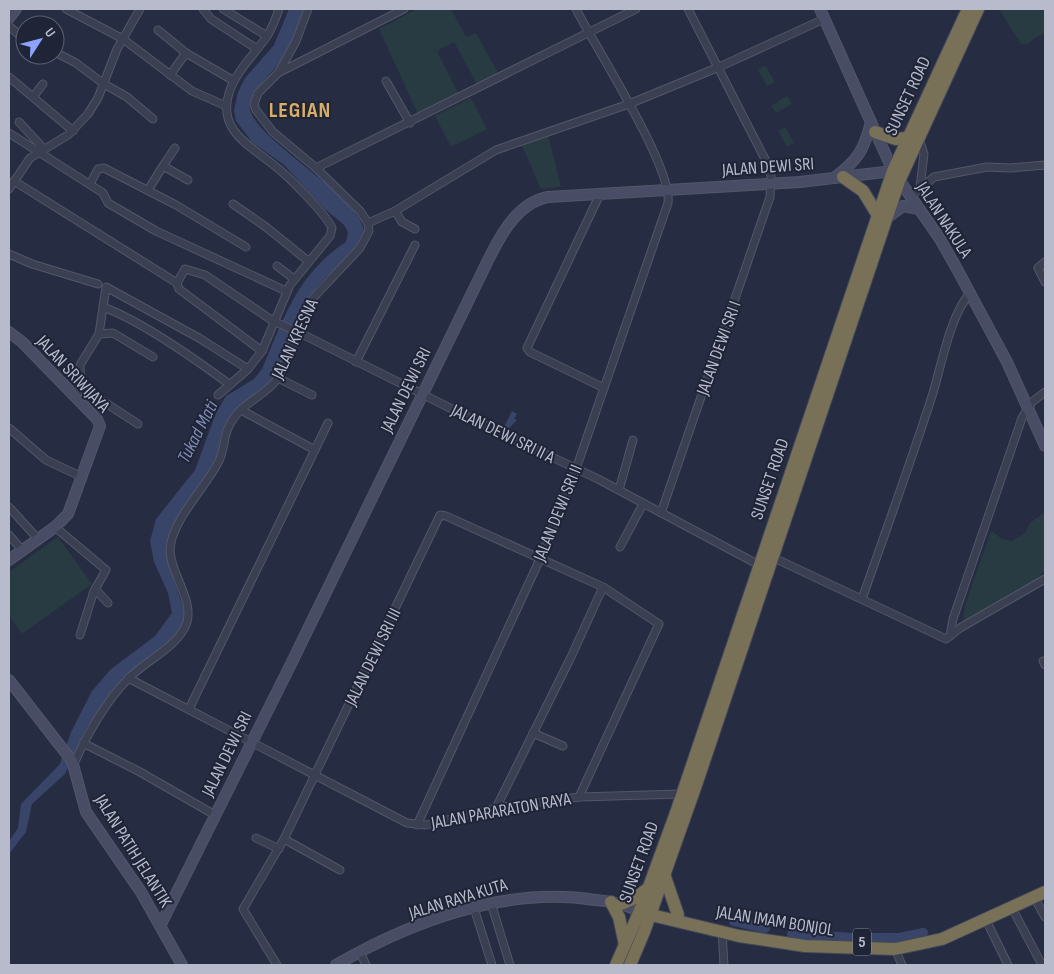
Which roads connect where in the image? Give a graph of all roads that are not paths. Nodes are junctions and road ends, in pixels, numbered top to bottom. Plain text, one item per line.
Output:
1 (16, 9) edge
2 (66, 9) edge
3 (140, 9) edge
4 (203, 9) edge
5 (223, 9) edge
6 (280, 9) edge
7 (308, 9) edge
8 (404, 9) edge
9 (576, 9) edge
10 (636, 9) edge
11 (688, 9) edge
12 (820, 9) edge
13 (968, 9) edge
14 (978, 9) edge
15 (9, 18) edge
16 (824, 19) junction
17 (158, 30) dead end
18 (588, 33) junction
19 (267, 36) junction
20 (122, 39) junction
21 (257, 50) junction
22 (186, 53) junction
23 (65, 57) edge
24 (719, 67) junction
25 (279, 72) junction
26 (170, 75) junction
27 (9, 77) edge
28 (234, 81) junction
29 (386, 81) dead end
30 (43, 84) dead end
31 (104, 84) junction
32 (33, 97) junction
33 (629, 104) junction
34 (226, 106) junction
35 (153, 119) dead end
36 (18, 122) dead end
37 (410, 123) junction
38 (873, 127) junction
39 (72, 131) junction
40 (9, 133) edge
41 (913, 138) junction
42 (175, 148) dead end
43 (41, 151) junction
44 (1045, 165) edge
45 (164, 166) junction
46 (316, 168) junction
47 (896, 176) junction
48 (838, 178) junction
49 (188, 180) dead end
50 (14, 181) junction
51 (772, 183) junction
52 (90, 184) junction
53 (9, 188) edge
54 (920, 188) junction
55 (148, 190) junction
56 (669, 190) junction
57 (600, 194) junction
58 (910, 197) junction
59 (233, 204) dead end
60 (919, 209) junction
61 (395, 212) junction
62 (882, 216) junction
63 (368, 223) junction
64 (415, 229) dead end
65 (415, 245) dead end
66 (246, 247) dead end
67 (9, 254) edge
68 (308, 262) junction
69 (1045, 262) edge
70 (278, 266) dead end
71 (294, 279) junction
72 (1045, 282) edge
73 (177, 283) junction
74 (98, 284) dead end
75 (286, 291) junction
76 (970, 293) junction
77 (103, 307) junction
78 (274, 322) junction
79 (297, 331) junction
80 (9, 332) edge
81 (98, 334) junction
82 (262, 351) junction
83 (153, 357) dead end
84 (356, 362) junction
85 (248, 369) junction
86 (278, 378) junction
87 (229, 384) junction
88 (81, 387) junction
89 (604, 388) junction
90 (1045, 392) edge
91 (218, 395) dead end
92 (312, 395) dead end
93 (422, 395) junction
94 (75, 397) junction
95 (1027, 408) junction
96 (241, 410) junction
97 (328, 423) dead end
98 (138, 424) dead end
99 (9, 428) edge
100 (1043, 435) edge
101 (634, 440) dead end
102 (1045, 446) edge
103 (315, 450) junction
104 (576, 469) junction
105 (82, 477) junction
106 (619, 490) junction
107 (642, 504) junction
108 (9, 508) edge
109 (661, 512) junction
110 (56, 527) junction
111 (9, 535) edge
112 (38, 540) junction
113 (620, 547) dead end
114 (22, 550) junction
115 (772, 557) junction
116 (540, 559) junction
117 (9, 560) edge
118 (759, 566) junction
119 (1045, 580) edge
120 (603, 587) junction
121 (95, 589) junction
122 (862, 599) junction
123 (108, 603) dead end
124 (80, 634) dead end
125 (950, 636) junction
126 (128, 678) junction
127 (9, 680) edge
128 (188, 709) junction
129 (533, 733) junction
130 (251, 742) junction
131 (83, 743) junction
132 (563, 746) dead end
133 (73, 762) junction
134 (314, 776) junction
135 (681, 794) junction
136 (579, 797) junction
137 (496, 808) junction
138 (215, 815) junction
139 (417, 825) junction
140 (256, 838) dead end
141 (284, 839) junction
142 (279, 849) junction
143 (340, 870) dead end
144 (664, 874) junction
145 (649, 888) junction
146 (1043, 889) edge
147 (491, 903) junction
148 (619, 904) junction
149 (474, 908) junction
150 (1012, 908) junction
151 (646, 910) junction
152 (678, 915) junction
153 (1045, 917) edge
154 (160, 920) junction
155 (986, 920) junction
156 (722, 932) junction
157 (625, 945) junction
158 (895, 949) junction
159 (360, 952) junction
160 (182, 965) edge
161 (278, 965) edge
162 (336, 965) edge
163 (366, 965) edge
164 (492, 965) edge
165 (510, 965) edge
166 (616, 965) edge
167 (630, 965) edge
168 (724, 965) edge
169 (902, 965) edge
170 (1008, 965) edge
171 (1042, 965) edge

1 - 15 street
2 - 20 street
3 - 20 street
4 - 21 street
5 - 19 street
6 - 19 street
7 - 25 street
8 - 25 street
9 - 18 street
10 - 18 street
11 - 24 street
12 - 16 street, JALAN NAKULA
13 - 41 highway, SUNSET ROAD
14 - 41 highway
16 - 24 street
16 - 38 street, JALAN NAKULA
17 - 22 street
18 - 33 street
18 - 37 street
19 - 21 street
20 - 26 street
20 - 31 street
21 - 28 street
22 - 26 street
22 - 28 street
23 - 31 street
24 - 33 street
24 - 51 street
25 - 46 street
26 - 34 street
27 - 32 street
28 - 34 street
29 - 37 street
30 - 32 street
31 - 35 street
31 - 39 street
32 - 39 street
33 - 56 street
33 - 61 street
34 - 68 street
36 - 43 street
37 - 46 street
38 - 41 highway
38 - 47 street, JALAN NAKULA
38 - 48 street
39 - 43 street
40 - 43 street
41 - 47 highway, SUNSET ROAD
41 - 54 street
42 - 45 street
43 - 50 street
43 - 52 street
44 - 54 street
45 - 49 street
45 - 55 street
46 - 63 street
47 - 48 street, JALAN DEWI SRI
47 - 58 street, JALAN NAKULA
47 - 62 highway, SUNSET ROAD
48 - 51 street, JALAN DEWI SRI
48 - 62 highway
50 - 53 street
50 - 73 street
51 - 56 street, JALAN DEWI SRI
51 - 109 street, JALAN DEWI SRI I
52 - 55 street
52 - 75 street
54 - 58 street
55 - 66 street
56 - 57 street, JALAN DEWI SRI
56 - 89 street, JALAN DEWI SRI II
57 - 89 street
57 - 93 street, JALAN DEWI SRI
58 - 60 street, JALAN NAKULA
59 - 68 street
60 - 62 street
60 - 76 street, JALAN NAKULA
61 - 63 street
61 - 64 street
62 - 115 highway, SUNSET ROAD
62 - 118 highway, SUNSET ROAD
63 - 79 street, JALAN KRESNA
65 - 84 street
67 - 74 street
68 - 71 street
69 - 72 street
70 - 71 street
71 - 75 street
73 - 78 street, JALAN DEWI SRI II A
73 - 82 street
75 - 78 street
76 - 95 street, JALAN NAKULA
76 - 122 street
77 - 81 street
77 - 85 street
77 - 87 street
78 - 79 street, JALAN DEWI SRI II A
78 - 82 street
79 - 84 street, JALAN DEWI SRI II A
79 - 86 street, JALAN KRESNA
80 - 94 street, JALAN SRIWIJAYA
81 - 83 street
81 - 88 street
82 - 85 street
84 - 93 street, JALAN DEWI SRI II A
85 - 87 street
86 - 92 street
86 - 96 street, JALAN KRESNA
87 - 91 street
88 - 94 street
88 - 98 street
89 - 104 street, JALAN DEWI SRI II
90 - 95 street
93 - 104 street, JALAN DEWI SRI II A
93 - 130 street, JALAN DEWI SRI
94 - 105 street, JALAN SRIWIJAYA
95 - 100 street, JALAN NAKULA
95 - 125 street
96 - 103 street
96 - 126 street, JALAN KRESNA
97 - 103 street
99 - 105 street
100 - 102 street, JALAN NAKULA
101 - 106 street
103 - 128 street
104 - 106 street, JALAN DEWI SRI II A
104 - 116 street, JALAN DEWI SRI II
105 - 110 street, JALAN SRIWIJAYA
106 - 107 street, JALAN DEWI SRI II A
107 - 109 street, JALAN DEWI SRI II A
107 - 113 street
108 - 112 street
109 - 118 street, JALAN DEWI SRI II A
110 - 112 street, JALAN SRIWIJAYA
110 - 121 street
111 - 114 street
112 - 114 street, JALAN SRIWIJAYA
114 - 117 street, JALAN SRIWIJAYA
115 - 122 street
115 - 144 highway, SUNSET ROAD
116 - 120 street
116 - 134 street, JALAN DEWI SRI III
116 - 139 street, JALAN DEWI SRI II
118 - 135 highway, SUNSET ROAD
119 - 125 street
120 - 129 street
120 - 136 street
121 - 123 street
121 - 124 street
122 - 125 street
126 - 128 street, JALAN PARARATON RAYA
126 - 131 street, JALAN KRESNA
127 - 133 street, JALAN PATIH JELANTIK
128 - 130 street, JALAN PARARATON RAYA
129 - 132 street
129 - 137 street
130 - 134 street, JALAN PARARATON RAYA
130 - 138 street, JALAN DEWI SRI
131 - 133 street, JALAN KRESNA
131 - 138 street
133 - 154 street, JALAN PATIH JELANTIK
134 - 139 street, JALAN PARARATON RAYA
134 - 141 street, JALAN DEWI SRI III
135 - 136 street, JALAN PARARATON RAYA
135 - 145 highway, SUNSET ROAD
136 - 137 street, JALAN PARARATON RAYA
137 - 139 street, JALAN PARARATON RAYA
138 - 154 street, JALAN DEWI SRI
140 - 142 street
141 - 142 street, JALAN DEWI SRI III
141 - 143 street
142 - 161 street, JALAN DEWI SRI III
144 - 151 highway, SUNSET ROAD
144 - 152 highway
145 - 148 highway
145 - 151 highway, SUNSET ROAD
146 - 150 highway, JALAN IMAM BONJOL / 5
146 - 152 highway, JALAN IMAM BONJOL / 5
146 - 153 street
147 - 148 street, JALAN RAYA KUTA
147 - 149 street, JALAN RAYA KUTA
147 - 165 street
148 - 151 street, JALAN RAYA KUTA
148 - 157 highway
149 - 159 street, JALAN RAYA KUTA
149 - 164 street
150 - 155 highway, JALAN IMAM BONJOL / 5
150 - 171 street
151 - 152 highway, JALAN IMAM BONJOL / 5
151 - 156 highway, JALAN IMAM BONJOL / 5
151 - 157 highway, SUNSET ROAD
151 - 167 highway, SUNSET ROAD
154 - 160 street, JALAN PATIH JELANTIK
155 - 158 highway, JALAN IMAM BONJOL / 5
155 - 170 street
156 - 158 highway, JALAN IMAM BONJOL / 5
156 - 168 street
157 - 166 highway, SUNSET ROAD
158 - 169 street
159 - 162 street, JALAN RAYA KUTA
159 - 163 street

